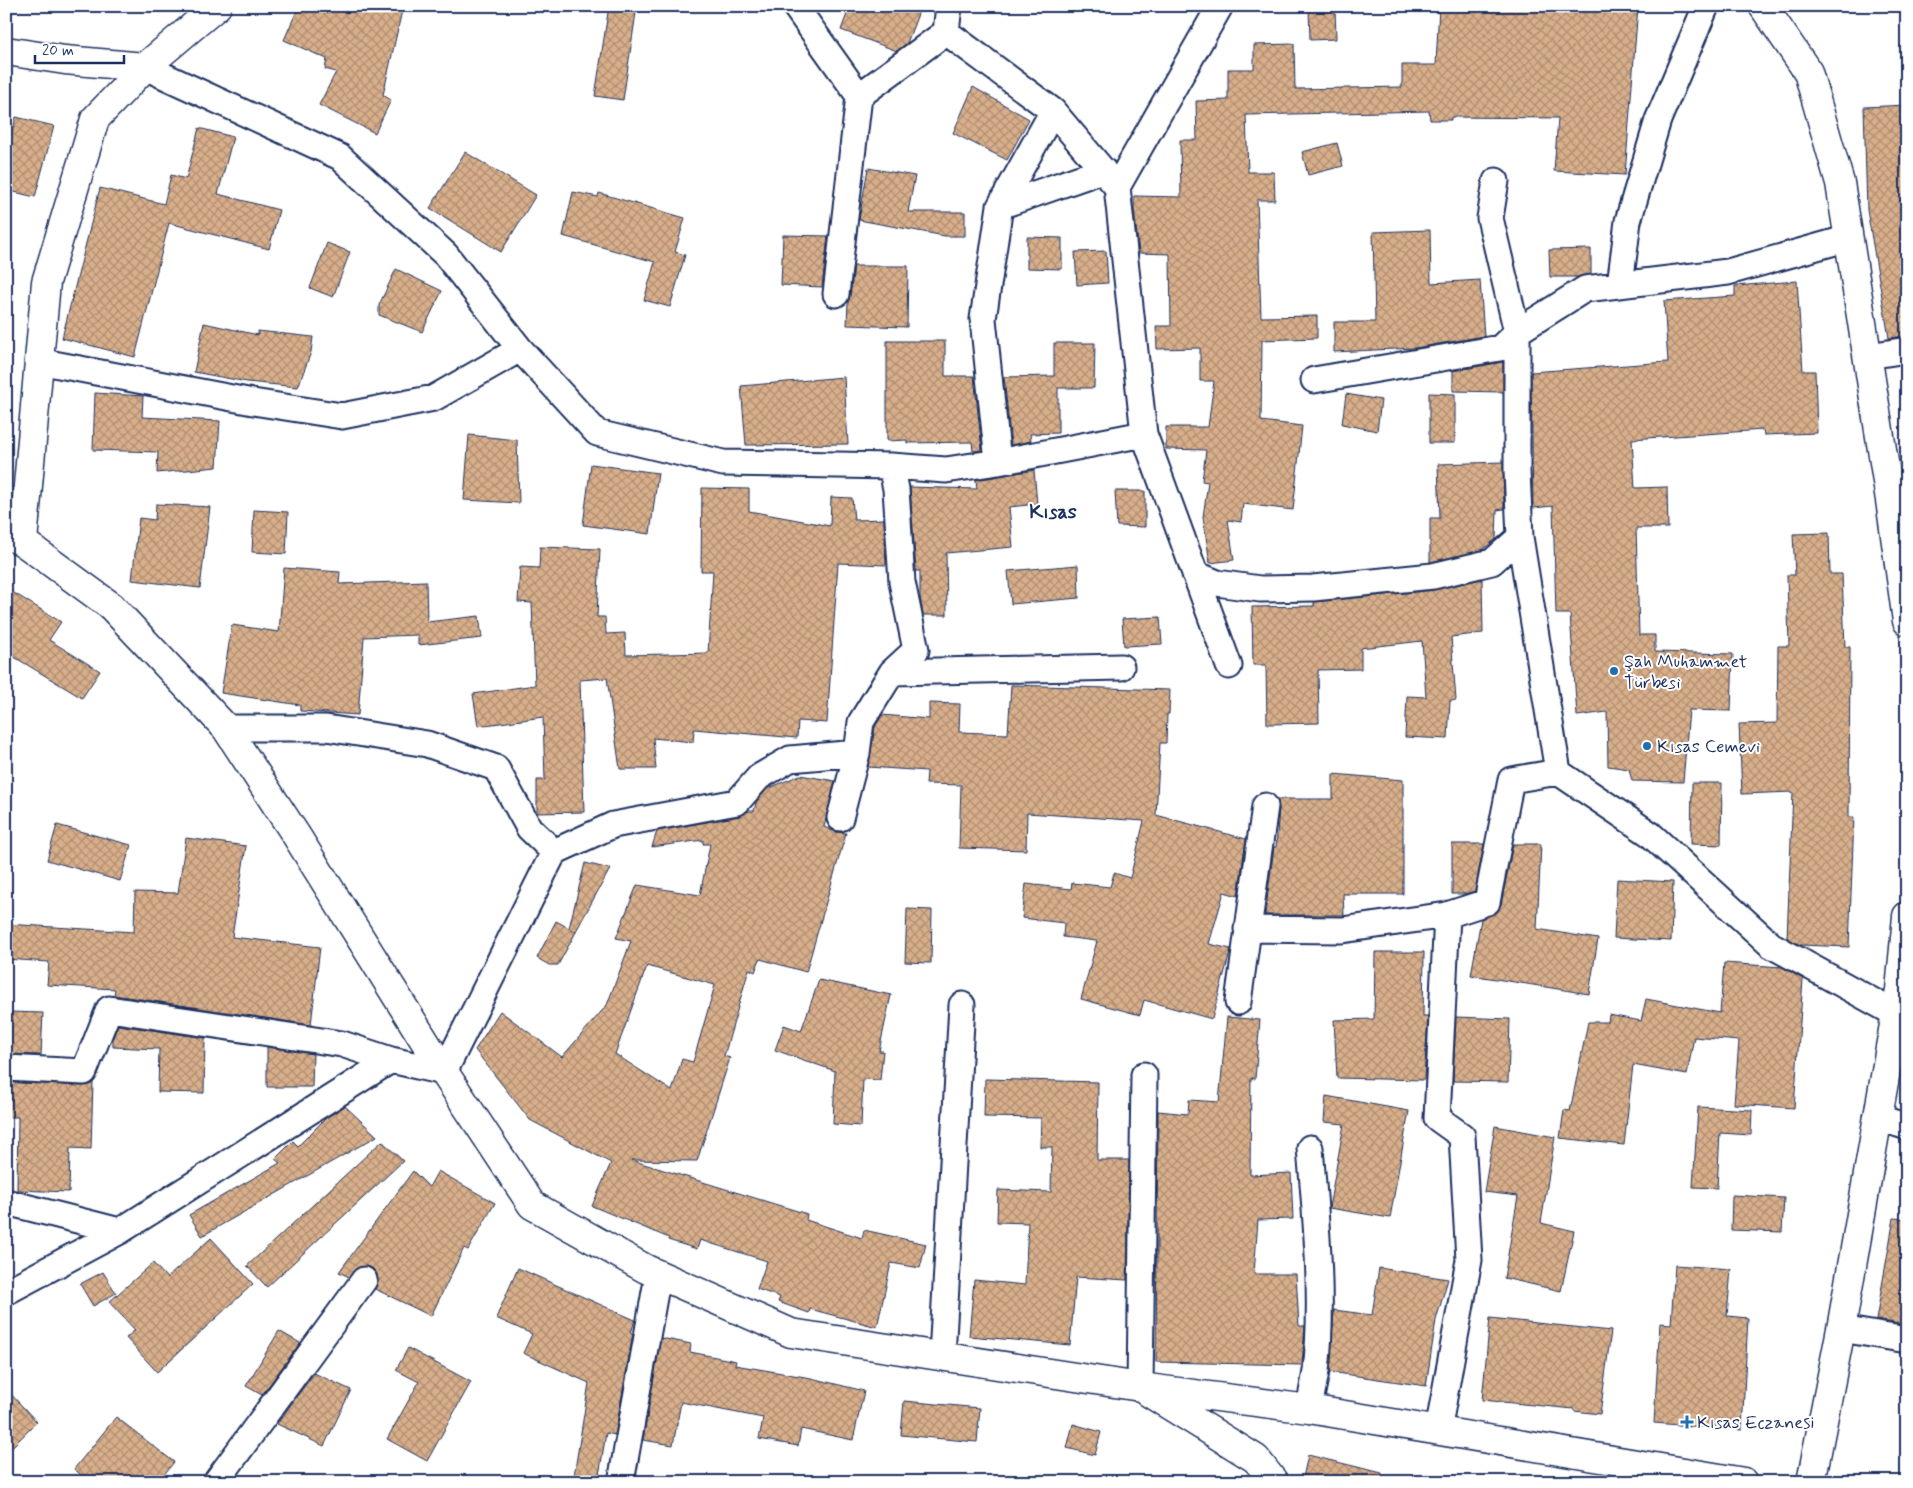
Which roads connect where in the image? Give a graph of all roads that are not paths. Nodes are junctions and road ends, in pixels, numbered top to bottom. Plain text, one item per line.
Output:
1 (217, 6) edge
2 (795, 6) edge
3 (949, 6) edge
4 (1220, 6) edge
5 (1706, 6) edge
6 (1763, 6) edge
7 (946, 32) junction
8 (6, 51) edge
9 (145, 67) junction
10 (859, 96) junction
11 (1053, 111) junction
12 (1110, 178) junction
13 (1496, 181) dead end
14 (1000, 206) junction
15 (1849, 238) junction
16 (1620, 285) junction
17 (836, 294) dead end
18 (1517, 332) junction
19 (520, 349) junction
20 (1907, 350) edge
21 (1868, 356) junction
22 (38, 361) junction
23 (1314, 380) dead end
24 (1144, 434) junction
25 (998, 462) junction
26 (891, 466) junction
27 (1520, 537) junction
28 (15, 538) edge
29 (1902, 558) edge
30 (1194, 574) junction
31 (1907, 621) edge
32 (1229, 666) dead end
33 (1121, 667) dead end
34 (892, 672) junction
35 (226, 728) junction
36 (856, 753) junction
37 (1558, 772) junction
38 (1265, 806) dead end
39 (840, 818) dead end
40 (554, 852) junction
41 (1448, 915) junction
42 (1907, 916) edge
43 (1247, 929) junction
44 (1238, 1002) dead end
45 (962, 1005) dead end
46 (1896, 1014) junction
47 (391, 1060) junction
48 (6, 1068) edge
49 (444, 1072) junction
50 (1144, 1075) dead end
51 (1877, 1117) junction
52 (1907, 1126) edge
53 (1310, 1148) dead end
54 (6, 1202) edge
55 (120, 1230) junction
56 (658, 1275) junction
57 (364, 1280) dead end
58 (6, 1292) edge
59 (1841, 1329) junction
60 (1907, 1340) edge
61 (942, 1356) junction
62 (1140, 1387) junction
63 (1309, 1409) junction
64 (1438, 1431) junction
65 (216, 1482) edge
66 (621, 1482) edge
67 (1274, 1482) edge
68 (1744, 1482) edge
69 (1811, 1482) edge

1 - 9 street
2 - 10 street
3 - 7 street
4 - 12 street
5 - 16 street
6 - 15 street
7 - 10 street
7 - 11 street
8 - 9 street
9 - 19 street
9 - 22 street
10 - 17 street
11 - 12 street
11 - 14 street
12 - 14 street
12 - 24 street
13 - 18 street
14 - 25 street
15 - 16 street
15 - 21 street
16 - 18 street
18 - 23 street
18 - 27 street
19 - 22 street
19 - 26 street
20 - 21 street
21 - 29 street
22 - 28 street
24 - 25 street
24 - 30 street
25 - 26 street
26 - 34 street
27 - 30 street
27 - 37 street
28 - 35 street
29 - 31 street
30 - 32 street
33 - 34 street
34 - 36 street
35 - 40 street
35 - 49 street
36 - 39 street
36 - 40 street
37 - 41 street
37 - 46 street
38 - 43 street
40 - 49 street
41 - 43 street
41 - 64 street
42 - 46 street
43 - 44 street
45 - 61 street
46 - 51 street
47 - 48 street
47 - 49 street
47 - 55 street
49 - 56 street
50 - 62 street
51 - 52 street
51 - 59 street
53 - 63 street
54 - 55 street
55 - 58 street
56 - 61 street
56 - 66 street
57 - 65 street
59 - 60 street
59 - 69 street
61 - 62 street
62 - 63 street
62 - 67 street
63 - 64 street
64 - 68 street

